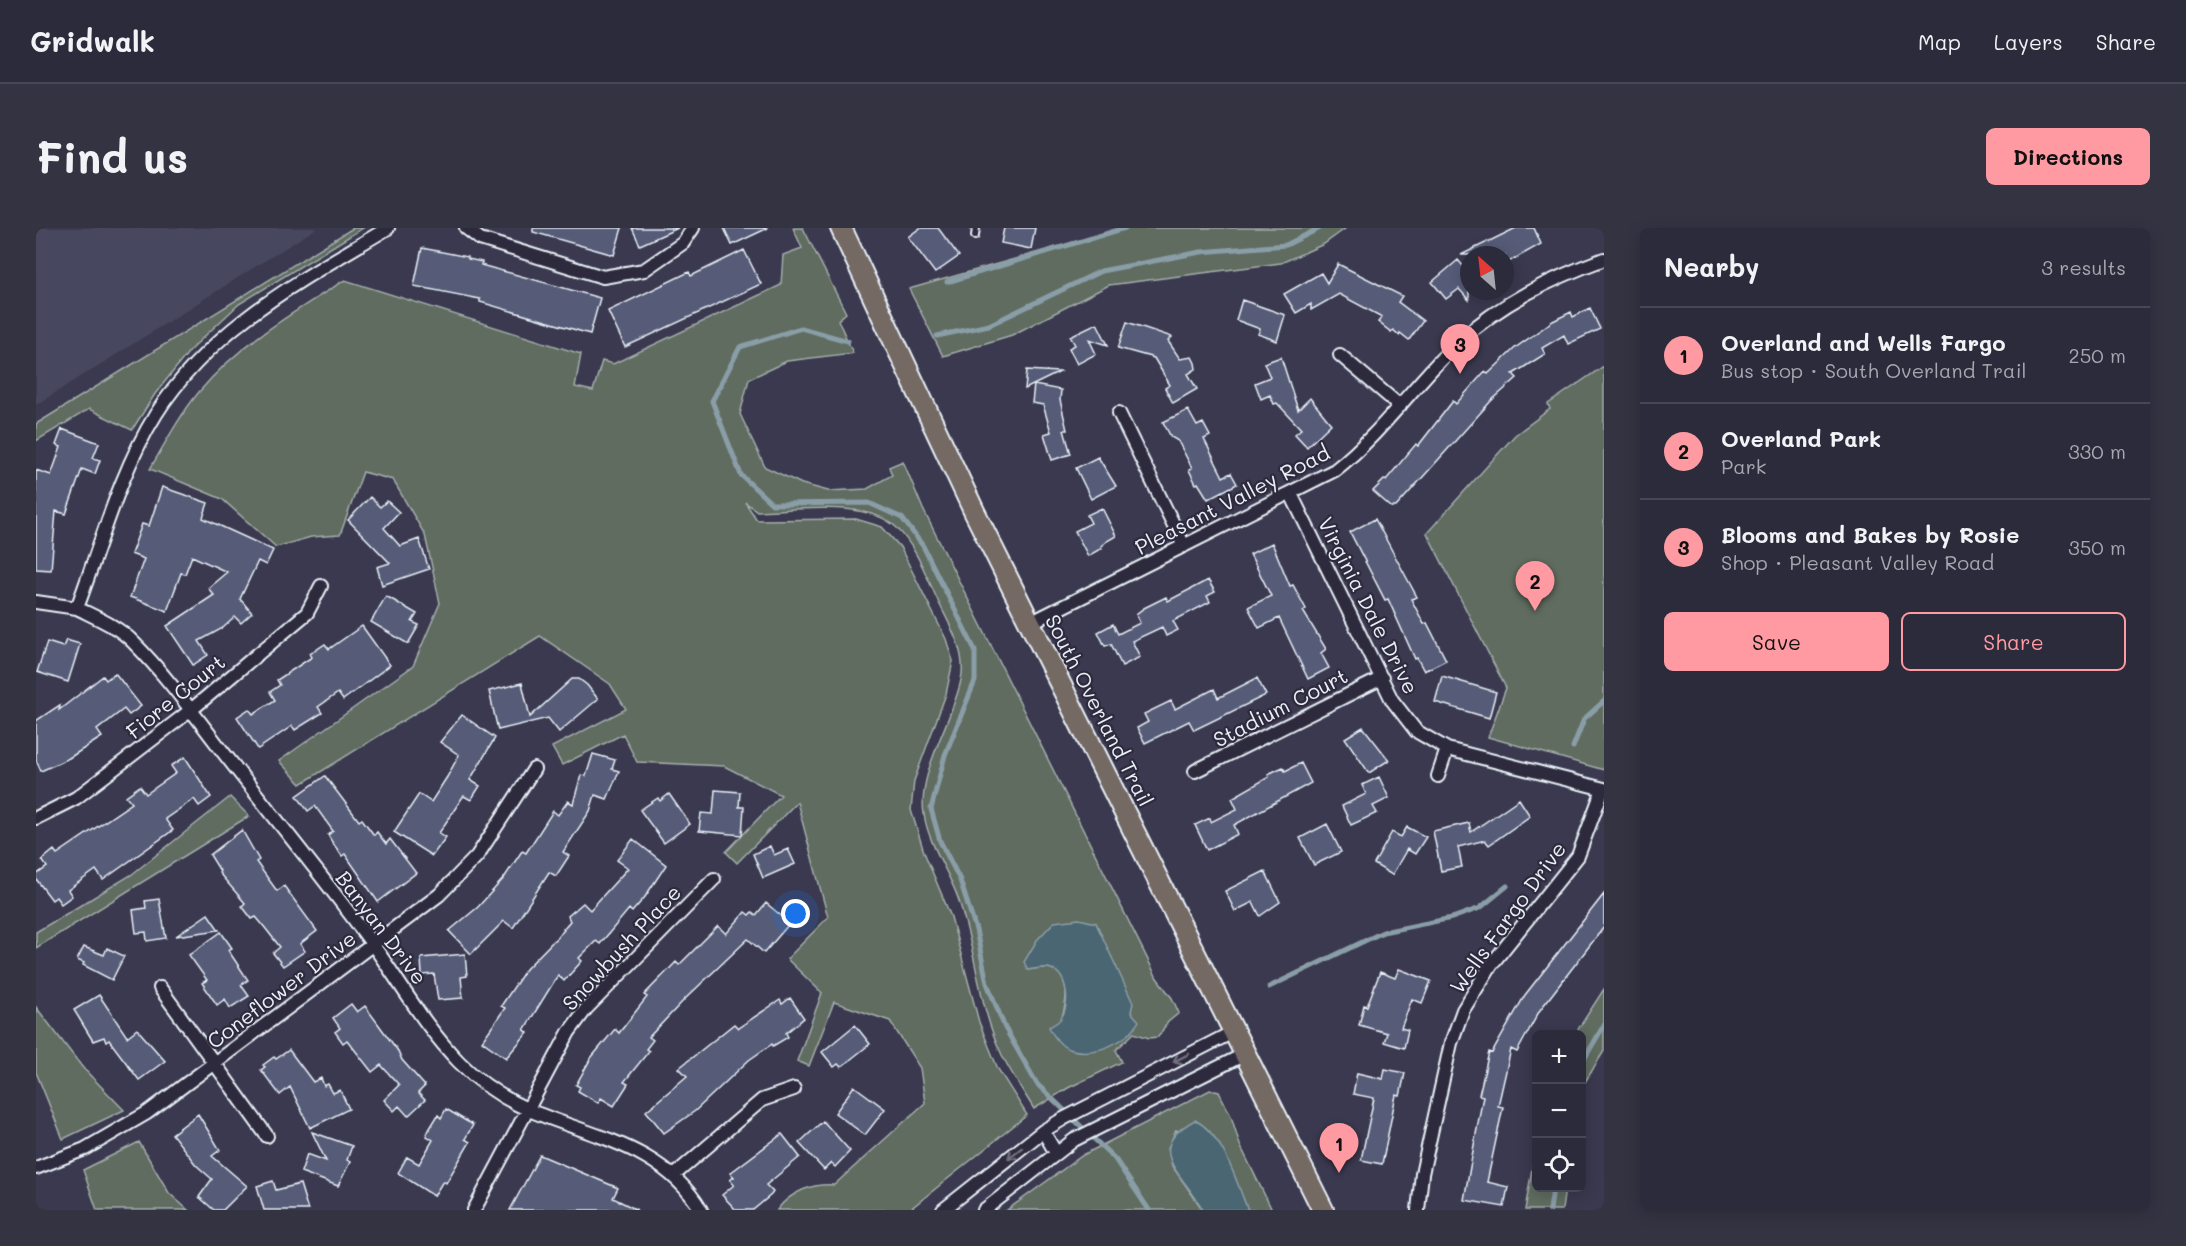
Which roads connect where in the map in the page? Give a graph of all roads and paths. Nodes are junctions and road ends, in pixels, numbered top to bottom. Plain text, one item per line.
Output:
1 (387, 228) edge
2 (466, 228) edge
3 (693, 228) edge
4 (841, 228) edge
5 (976, 228) edge
6 (975, 236) dead end
7 (1604, 259) edge
8 (1340, 355) dead end
9 (1400, 406) junction
10 (1119, 413) dead end
11 (1291, 494) junction
12 (1184, 546) junction
13 (321, 586) dead end
14 (36, 602) edge
15 (77, 608) junction
16 (1030, 623) junction
17 (1382, 678) junction
18 (191, 710) junction
19 (1447, 749) junction
20 (534, 769) dead end
21 (1195, 771) dead end
22 (1438, 776) dead end
23 (1604, 789) edge
24 (36, 818) edge
25 (714, 879) dead end
26 (372, 944) junction
27 (160, 988) dead end
28 (1233, 1032) junction
29 (1245, 1053) junction
30 (216, 1062) junction
31 (794, 1089) dead end
32 (527, 1109) junction
33 (1043, 1131) junction
34 (267, 1136) dead end
35 (1056, 1153) junction
36 (36, 1168) edge
37 (673, 1176) junction
38 (474, 1210) edge
39 (701, 1210) edge
40 (942, 1210) edge
41 (984, 1210) edge
42 (1323, 1210) edge
43 (1418, 1210) edge

1 - 15 street
2 - 3 street
4 - 16 main road, South Overland Trail
5 - 6 lane
7 - 9 street, Pleasant Valley Road
8 - 9 street
9 - 11 street, Pleasant Valley Road
10 - 12 street
11 - 12 street, Pleasant Valley Road
11 - 17 street, Virginia Dale Drive
12 - 16 street, Pleasant Valley Road
13 - 18 street, Fiore Court
14 - 15 street, Banyan Drive
15 - 18 street, Banyan Drive
16 - 28 main road, South Overland Trail
17 - 19 street, Virginia Dale Drive
17 - 21 street, Stadium Court
18 - 24 street, Fiore Court
18 - 26 street, Banyan Drive
19 - 22 street
19 - 23 street, Virginia Dale Drive
20 - 26 street, Coneflower Drive
23 - 43 street, Wells Fargo Drive
25 - 32 street, Snowbush Place
26 - 30 street, Coneflower Drive
26 - 32 street, Banyan Drive
27 - 30 street
28 - 29 main road, South Overland Trail
28 -> 33 street
29 - 35 street
29 - 42 main road, South Overland Trail
30 - 34 street
30 - 36 street, Coneflower Drive
31 - 37 street
32 - 37 street, Banyan Drive
32 - 38 street, Snowbush Place
33 - 35 street
33 -> 40 street
35 - 41 street
37 - 39 street, Banyan Drive

